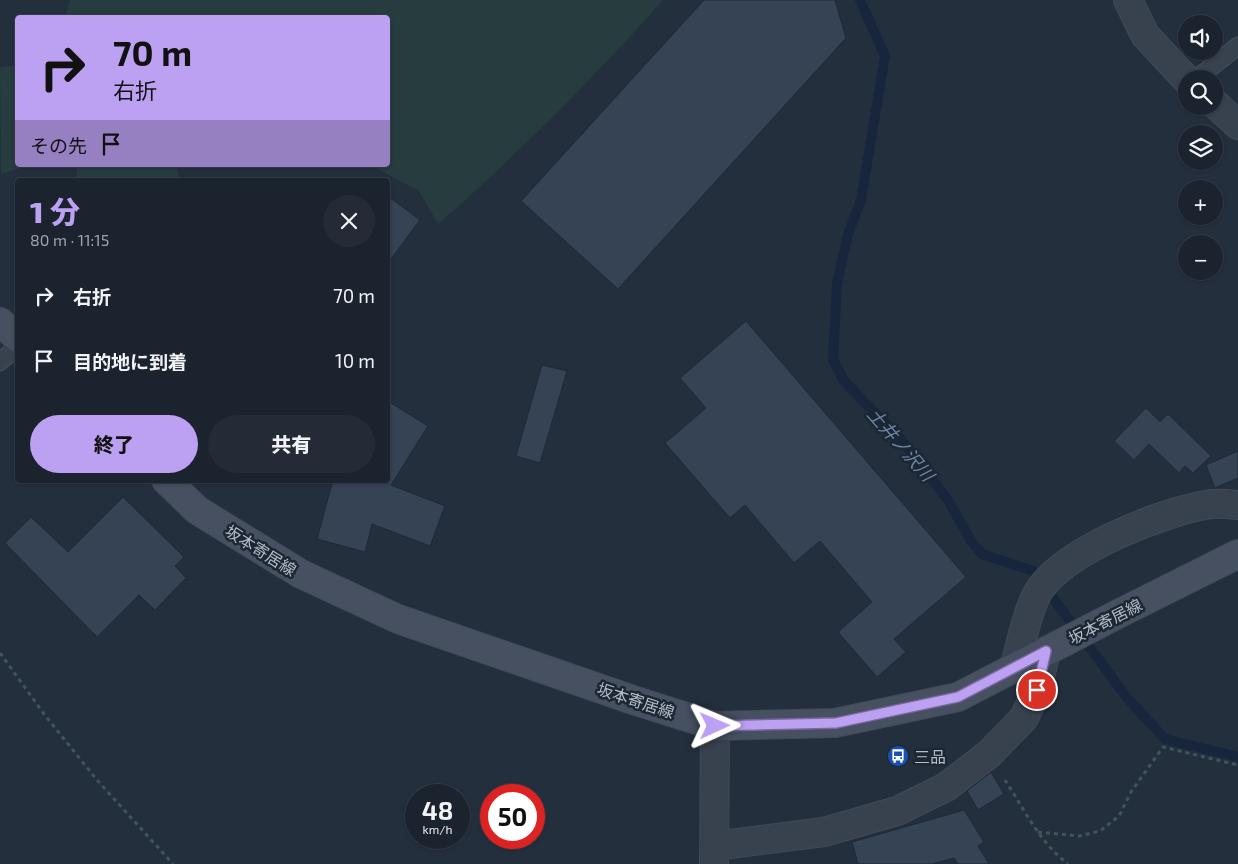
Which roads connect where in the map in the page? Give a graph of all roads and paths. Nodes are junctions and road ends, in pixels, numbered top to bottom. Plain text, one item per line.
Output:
1 (1128, 0) edge
2 (1238, 46) edge
3 (1178, 70) edge
4 (1207, 70) edge
5 (1223, 111) edge
6 (1238, 124) edge
7 (0, 322) edge
8 (15, 335) edge
9 (15, 349) edge
10 (0, 362) edge
11 (169, 483) edge
12 (1238, 505) edge
13 (1238, 554) edge
14 (1046, 651) junction
15 (0, 653) edge
16 (1014, 668) junction
17 (715, 726) junction
18 (989, 754) junction
19 (1238, 764) edge
20 (1038, 832) junction
21 (714, 855) edge
22 (172, 864) edge
23 (1068, 864) edge

1 - 3 street
2 - 4 lane
5 - 6 street
7 - 8 main road
9 - 10 lane
11 - 17 main road, 坂本寄居線
12 - 16 street
13 - 14 main road, 坂本寄居線
14 - 16 main road, 坂本寄居線
14 - 18 street
15 - 22 path
16 - 17 main road, 坂本寄居線
17 - 21 street
18 - 20 path
18 - 21 street
19 - 20 path
20 - 23 path

